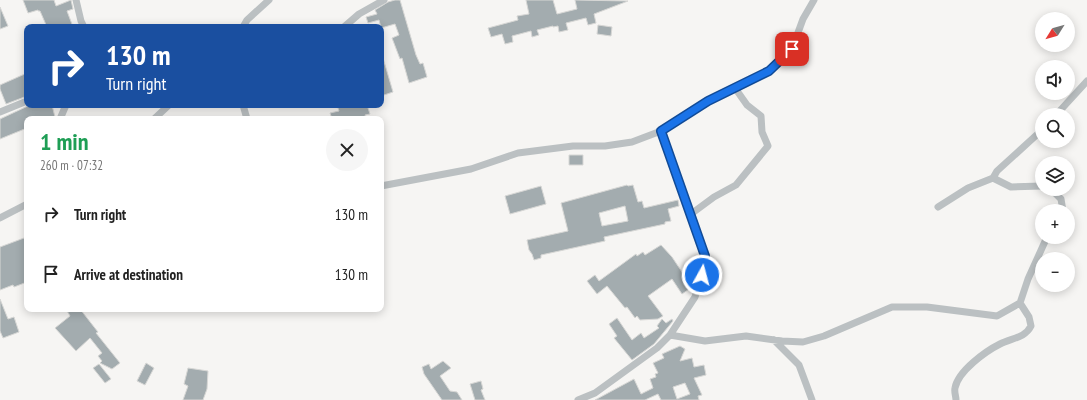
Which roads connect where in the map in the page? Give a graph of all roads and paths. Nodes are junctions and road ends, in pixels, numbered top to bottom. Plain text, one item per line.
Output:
1 (76, 0) edge
2 (269, 0) edge
3 (384, 0) edge
4 (814, 0) edge
5 (82, 24) edge
6 (245, 24) edge
7 (347, 24) edge
8 (1087, 81) edge
9 (734, 88) junction
10 (24, 102) edge
11 (166, 108) edge
12 (1062, 108) edge
13 (0, 112) edge
14 (157, 116) edge
15 (661, 131) junction
16 (1035, 136) edge
17 (993, 178) junction
18 (384, 185) edge
19 (1035, 186) edge
20 (24, 206) edge
21 (938, 207) dead end
22 (691, 214) junction
23 (0, 218) edge
24 (1044, 244) edge
25 (1020, 303) junction
26 (670, 336) junction
27 (774, 340) junction
28 (578, 400) edge
29 (812, 400) edge
30 (956, 400) edge

1 - 5 street
2 - 6 street
3 - 7 street
4 - 9 street
8 - 12 street
9 - 15 street
9 - 22 street
10 - 13 street
11 - 14 street
15 - 18 street
15 - 22 street
16 - 17 street
17 - 19 street
17 - 21 street
20 - 23 street
22 - 26 street
24 - 25 street
25 - 27 street
25 - 30 street
26 - 27 street
26 - 28 street
27 - 29 street

